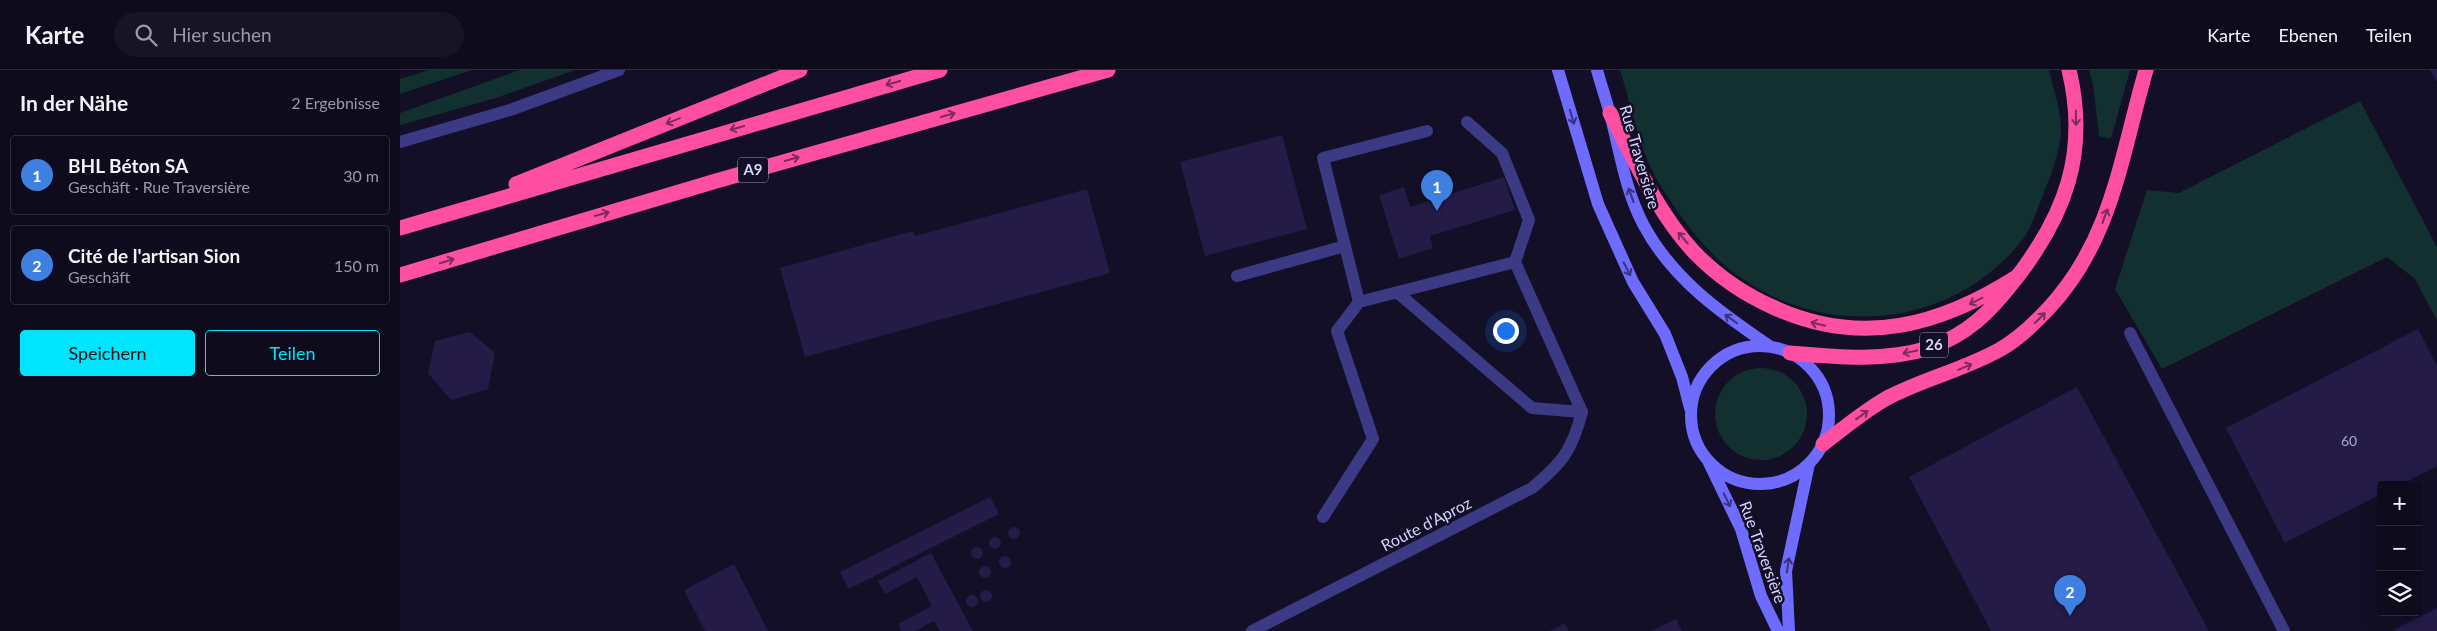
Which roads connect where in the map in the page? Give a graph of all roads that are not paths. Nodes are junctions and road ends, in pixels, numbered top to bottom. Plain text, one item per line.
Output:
1 (619, 70) edge
2 (800, 70) edge
3 (940, 70) edge
4 (1108, 70) edge
5 (1558, 70) edge
6 (1597, 70) edge
7 (2069, 70) edge
8 (2146, 70) edge
9 (1610, 113) junction
10 (1467, 122) dead end
11 (1427, 132) dead end
12 (400, 142) edge
13 (427, 219) junction
14 (400, 228) edge
15 (1345, 246) junction
16 (1515, 262) junction
17 (400, 275) edge
18 (1237, 276) dead end
19 (2018, 276) junction
20 (1398, 292) junction
21 (1359, 302) junction
22 (2130, 333) dead end
23 (1771, 347) junction
24 (1790, 353) junction
25 (1582, 412) junction
26 (1691, 415) junction
27 (1823, 444) junction
28 (1705, 456) junction
29 (1809, 464) junction
30 (1323, 517) dead end
31 (1252, 631) edge
32 (1778, 631) edge
33 (1789, 631) edge
34 (2284, 631) edge

1 - 12 street
2 -> 13 highway
3 -> 13 highway
17 -> 4 highway, A9
5 -> 26 main road
6 - 9 main road, Rue Traversière
7 -> 19 highway, 26
27 -> 8 highway
19 -> 9 highway
23 -> 9 main road, Rue Traversière
10 - 16 street
11 - 15 street
13 - 14 highway
15 - 18 street
15 - 21 street
16 - 20 street
16 - 25 street
19 -> 24 highway, 26
20 - 21 street
20 - 25 street
21 - 30 street
22 - 34 street
23 - 24 main road
23 - 26 main road
24 - 27 main road
25 - 31 street, Route d'Aproz
26 - 28 main road
27 - 29 main road
28 - 29 main road
28 -> 32 main road, Rue Traversière
33 -> 29 main road, Rue Traversière

